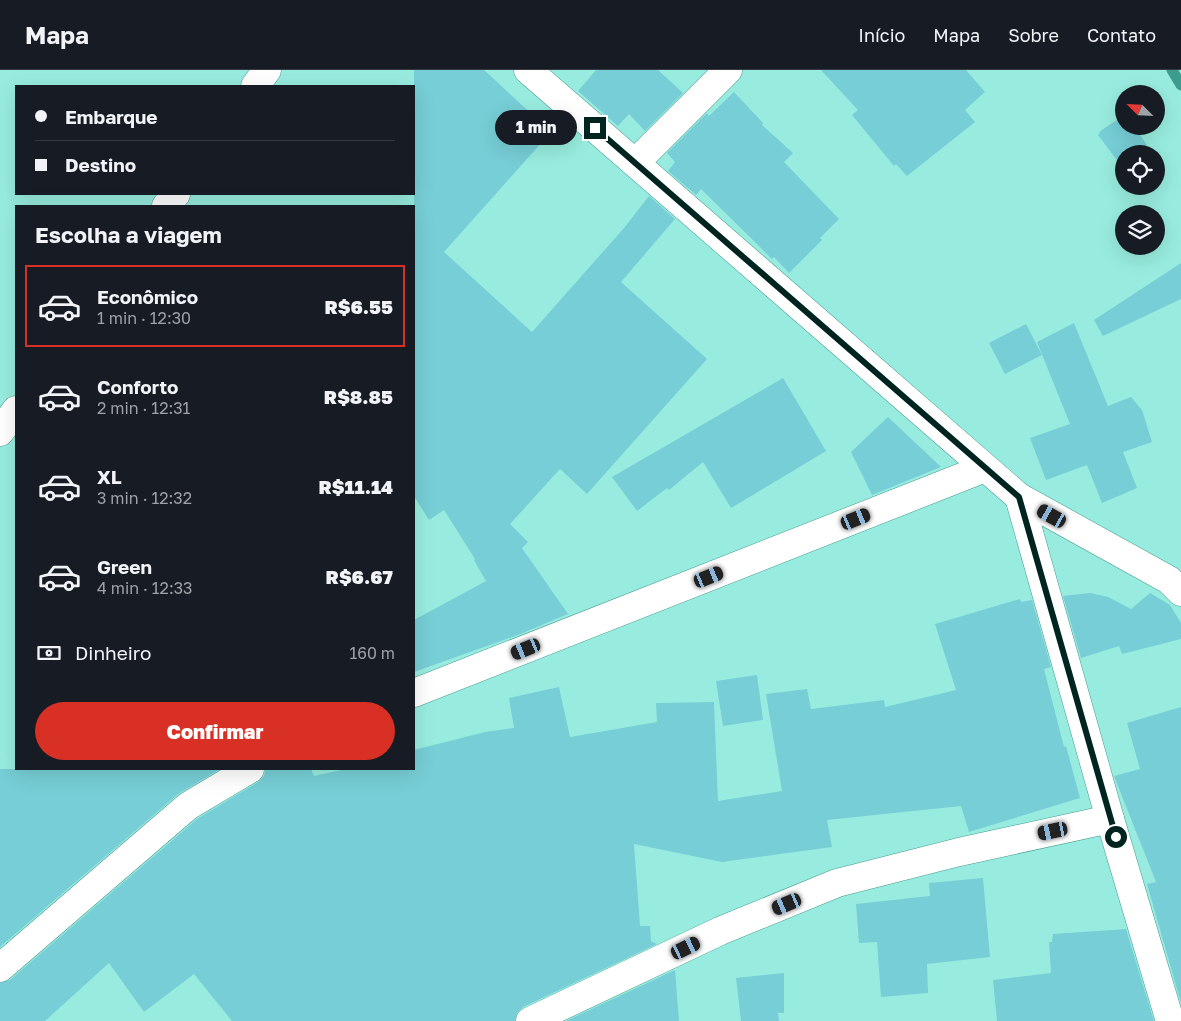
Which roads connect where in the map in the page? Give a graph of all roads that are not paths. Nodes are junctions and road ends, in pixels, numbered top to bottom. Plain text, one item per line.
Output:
1 (267, 70) edge
2 (528, 70) edge
3 (728, 70) edge
4 (256, 85) edge
5 (635, 163) junction
6 (175, 195) edge
7 (167, 205) edge
8 (15, 411) edge
9 (0, 432) edge
10 (984, 468) junction
11 (1019, 497) junction
12 (1181, 592) edge
13 (415, 693) edge
14 (248, 770) edge
15 (1110, 819) junction
16 (0, 968) edge
17 (530, 1021) edge
18 (1170, 1021) edge

1 - 4 street
2 - 5 street
3 - 5 street
5 - 10 street
6 - 7 street
8 - 9 street
10 - 11 street
10 - 13 street
11 - 12 street
11 - 15 street
14 - 16 street
15 - 17 street
15 - 18 street

